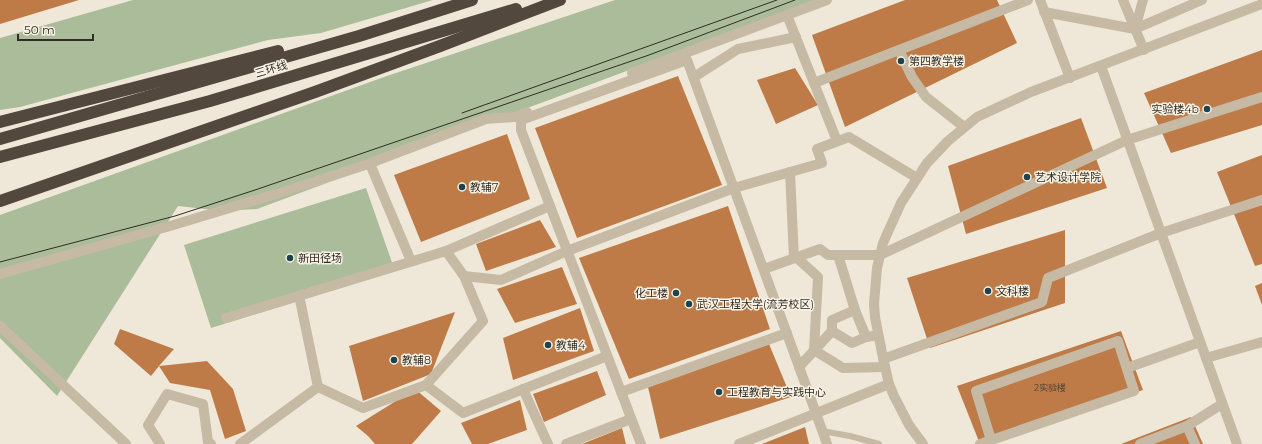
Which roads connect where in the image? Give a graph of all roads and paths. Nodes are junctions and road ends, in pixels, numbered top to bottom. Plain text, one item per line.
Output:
1 (472, 0) edge
2 (548, 0) edge
3 (560, 0) edge
4 (827, 0) edge
5 (1028, 0) edge
6 (1040, 0) edge
7 (1123, 0) edge
8 (1143, 0) edge
9 (1202, 0) edge
10 (1262, 4) edge
11 (1044, 12) junction
12 (787, 15) junction
13 (1135, 29) junction
14 (733, 35) junction
15 (796, 37) junction
16 (342, 41) junction
17 (738, 49) junction
18 (899, 50) junction
19 (1144, 50) junction
20 (1101, 66) junction
21 (694, 78) junction
22 (1070, 78) junction
23 (814, 83) junction
24 (1262, 96) edge
25 (0, 121) edge
26 (964, 127) junction
27 (0, 139) edge
28 (1128, 140) junction
29 (838, 141) junction
30 (0, 157) edge
31 (370, 164) junction
32 (790, 172) junction
33 (917, 178) junction
34 (734, 188) junction
35 (1262, 200) edge
36 (0, 201) edge
37 (550, 206) junction
38 (1161, 233) junction
39 (446, 251) junction
40 (567, 251) junction
41 (838, 255) junction
42 (880, 255) junction
43 (795, 258) junction
44 (411, 261) junction
45 (764, 269) junction
46 (0, 274) edge
47 (464, 276) junction
48 (300, 300) dead end
49 (855, 310) junction
50 (226, 318) dead end
51 (0, 326) edge
52 (832, 330) junction
53 (787, 333) junction
54 (879, 335) junction
55 (866, 337) junction
56 (1200, 342) junction
57 (1262, 342) edge
58 (814, 350) junction
59 (607, 356) junction
60 (1206, 358) junction
61 (884, 363) junction
62 (800, 367) junction
63 (1127, 368) junction
64 (889, 384) junction
65 (426, 385) junction
66 (318, 387) junction
67 (523, 390) junction
68 (621, 392) junction
69 (1222, 404) junction
70 (816, 413) junction
71 (631, 419) junction
72 (1187, 426) junction
73 (822, 431) junction
74 (991, 440) junction
75 (208, 443) edge
76 (126, 444) edge
77 (160, 444) edge
78 (240, 444) edge
79 (548, 444) edge
80 (566, 444) edge
81 (641, 444) edge
82 (738, 444) edge
83 (826, 444) edge
84 (879, 444) edge
85 (923, 444) edge
86 (980, 444) edge
87 (1140, 444) edge
88 (1195, 444) edge
89 (1237, 444) edge

1 - 16 highway, 三环线
2 - 30 highway, 三环线
3 - 36 highway
4 - 12 street
5 - 18 street
6 - 11 street
7 - 13 street
8 - 13 street
9 - 13 street
10 - 19 street
11 - 13 street
11 - 22 street
12 - 14 street
12 - 15 street
13 - 19 street
14 - 17 street
14 - 31 street
15 - 17 street
15 - 23 street
16 - 25 highway
16 - 27 highway, 三环线
17 - 21 street
18 - 23 street
18 - 26 street
19 - 20 street
20 - 22 street
20 - 28 street
21 - 34 street
21 - 37 street
22 - 26 street
23 - 29 street
24 - 28 street
26 - 33 street
28 - 38 street
28 - 42 street
29 - 32 street
29 - 33 street
31 - 44 street
31 - 46 street
32 - 34 street
32 - 43 street
33 - 42 street
34 - 40 street
34 - 45 street
35 - 38 street
37 - 39 street
37 - 40 street
38 - 56 street
38 - 61 street
39 - 44 street
39 - 47 street
40 - 47 street
40 - 59 street
41 - 42 street
41 - 43 street
41 - 49 street
42 - 54 street
43 - 45 street
43 - 58 street
44 - 50 street
45 - 53 street
47 - 65 street
48 - 66 street
49 - 52 street
49 - 55 street
51 - 76 street
52 - 55 street
52 - 58 street
53 - 62 street
53 - 68 street
54 - 55 street
54 - 61 street
56 - 60 street
56 - 63 street
57 - 60 street
58 - 61 street
58 - 62 street
59 - 67 street
59 - 68 street
60 - 69 street
61 - 64 street
62 - 70 street
63 - 74 street
63 - 74 street
64 - 70 street
64 - 85 street
65 - 66 street
65 - 67 street
66 - 78 street
67 - 79 street
68 - 71 street
69 - 72 street
69 - 89 street
70 - 73 street
70 - 82 street
71 - 80 street
71 - 81 street
72 - 87 street
72 - 88 street
73 - 83 street
73 - 84 lane
74 - 86 street
75 - 77 street

